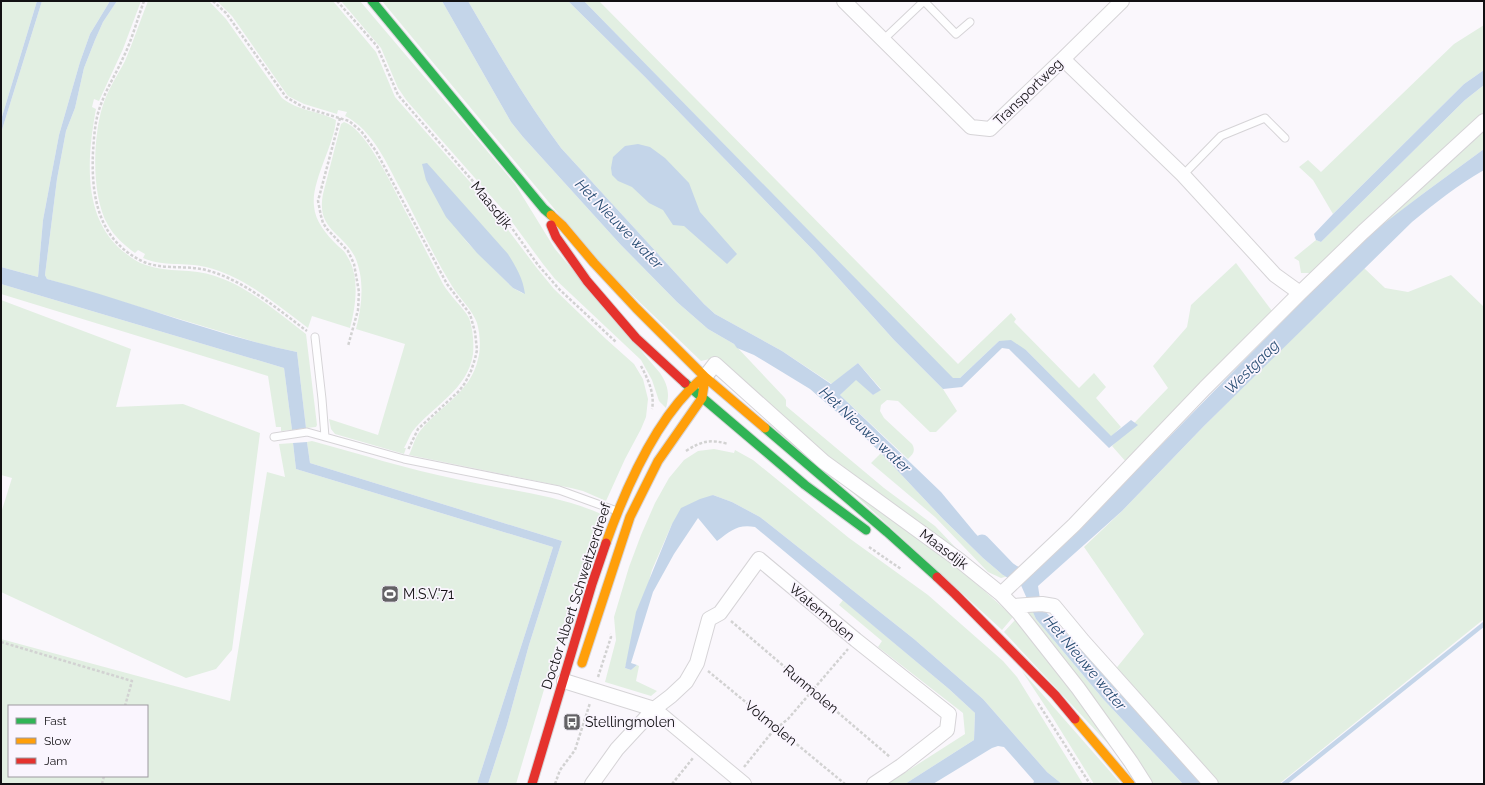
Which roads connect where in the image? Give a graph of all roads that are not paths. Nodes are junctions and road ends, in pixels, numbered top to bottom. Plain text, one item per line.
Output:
1 (372, 1) edge
2 (844, 1) edge
3 (1122, 1) edge
4 (970, 22) dead end
5 (883, 40) junction
6 (1063, 59) junction
7 (1484, 121) edge
8 (1285, 138) dead end
9 (1183, 175) junction
10 (544, 209) junction
11 (1300, 293) junction
12 (315, 337) road end
13 (705, 377) junction
14 (690, 388) junction
15 (702, 398) junction
16 (274, 437) dead end
17 (324, 437) junction
18 (616, 511) junction
19 (630, 517) junction
20 (873, 535) dead end
21 (885, 543) dead end
22 (911, 555) junction
23 (1001, 594) junction
24 (1026, 607) junction
25 (574, 681) junction
26 (654, 709) junction
27 (740, 780) edge
28 (532, 784) edge
29 (592, 784) edge
30 (874, 784) edge
31 (1130, 784) edge
32 (1145, 784) edge
33 (1211, 784) edge

1 - 10 main road, Maasdijk
2 - 5 street, Transportweg
3 - 6 street, Transportweg
4 - 5 lane
5 - 6 street, Transportweg
6 - 9 street
7 - 11 street
8 - 9 lane
9 - 11 street
10 - 13 main road, Maasdijk
10 - 14 main road, Maasdijk
11 - 23 street
12 - 17 lane
13 - 14 main road, Doctor Albert Schweitzerdreef
13 - 15 main road, Doctor Albert Schweitzerdreef
13 - 22 main road, Maasdijk
13 - 23 street, Maasdijk
14 - 15 main road, Maasdijk
14 - 18 main road, Doctor Albert Schweitzerdreef
15 - 19 main road, Doctor Albert Schweitzerdreef
15 - 20 main road, Maasdijk
16 - 17 lane
17 - 18 lane
18 - 19 lane
18 - 25 main road, Doctor Albert Schweitzerdreef
19 - 25 main road, Doctor Albert Schweitzerdreef
21 - 22 main road, Maasdijk
22 - 31 main road, Maasdijk
23 - 24 street, Maasdijk
24 - 32 street, Maasdijk
24 - 33 street
25 - 26 street
25 - 28 main road, Doctor Albert Schweitzerdreef
26 - 27 street
26 - 29 street, Watermolen
26 - 30 street, Watermolen

